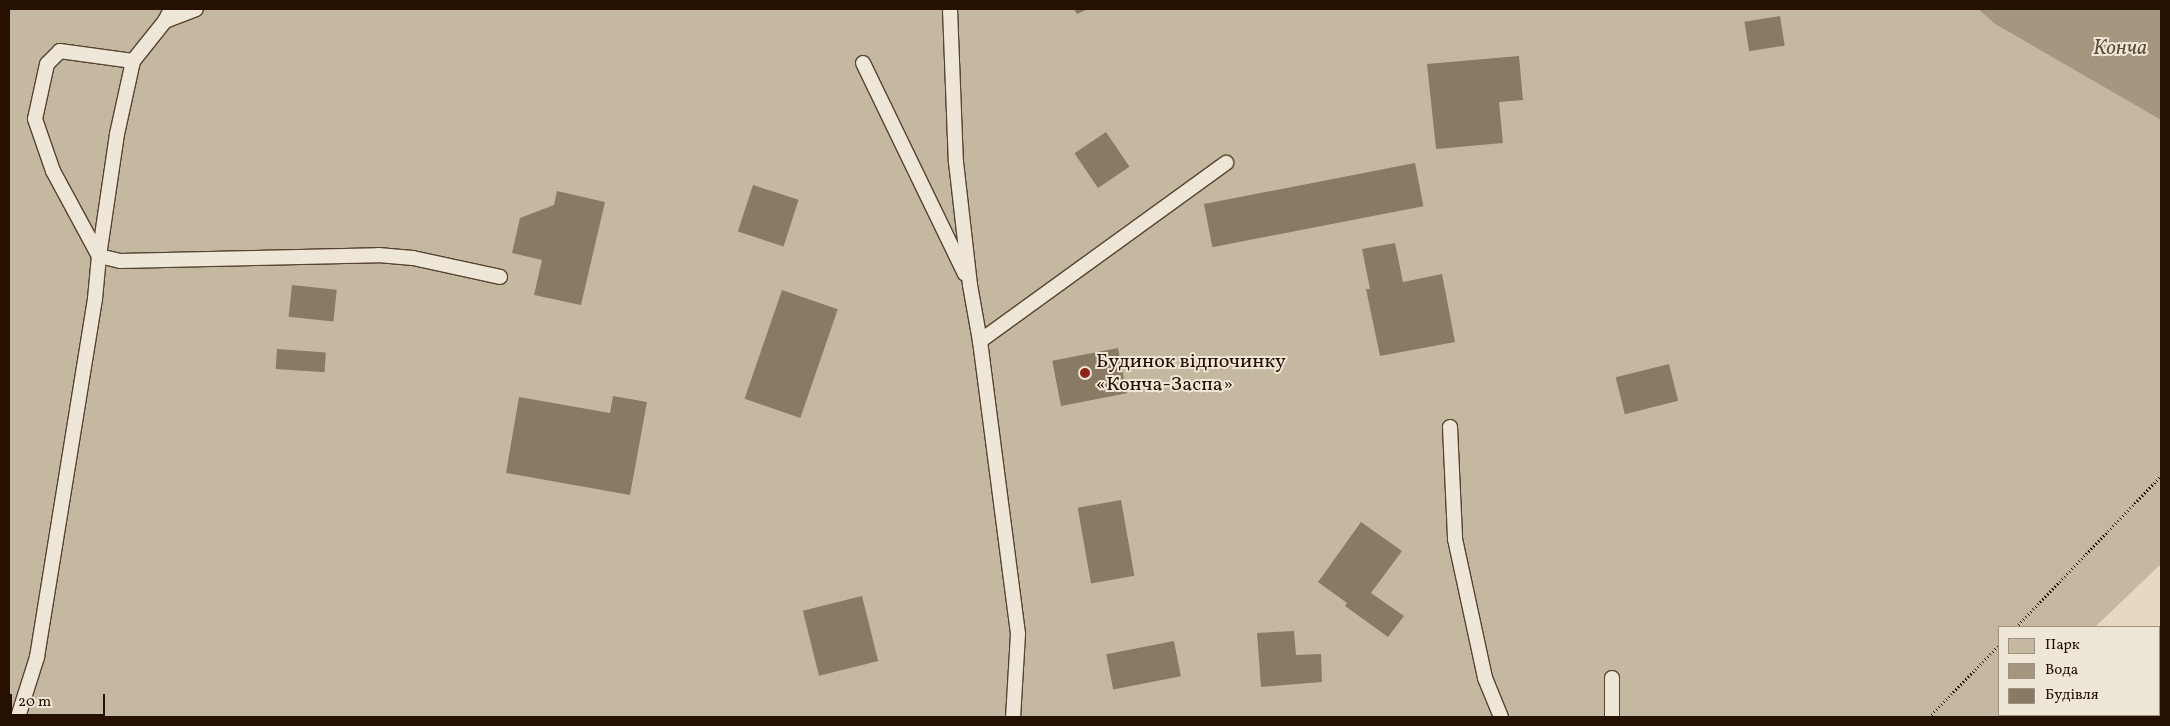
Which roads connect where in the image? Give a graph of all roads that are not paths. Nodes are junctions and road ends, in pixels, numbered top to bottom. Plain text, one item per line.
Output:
1 (196, 9) edge
2 (950, 9) edge
3 (168, 15) edge
4 (133, 61) junction
5 (863, 63) dead end
6 (1226, 164) dead end
7 (100, 256) junction
8 (500, 277) dead end
9 (970, 285) junction
10 (980, 341) junction
11 (1450, 427) dead end
12 (1612, 678) dead end
13 (18, 717) edge
14 (1013, 717) edge
15 (1501, 717) edge
16 (1612, 717) edge

1 - 3 lane
2 - 9 lane
3 - 4 lane
4 - 7 lane
4 - 7 lane
5 - 9 lane
6 - 10 lane
7 - 8 lane
7 - 13 lane
9 - 10 lane
10 - 14 lane
11 - 15 lane
12 - 16 lane

